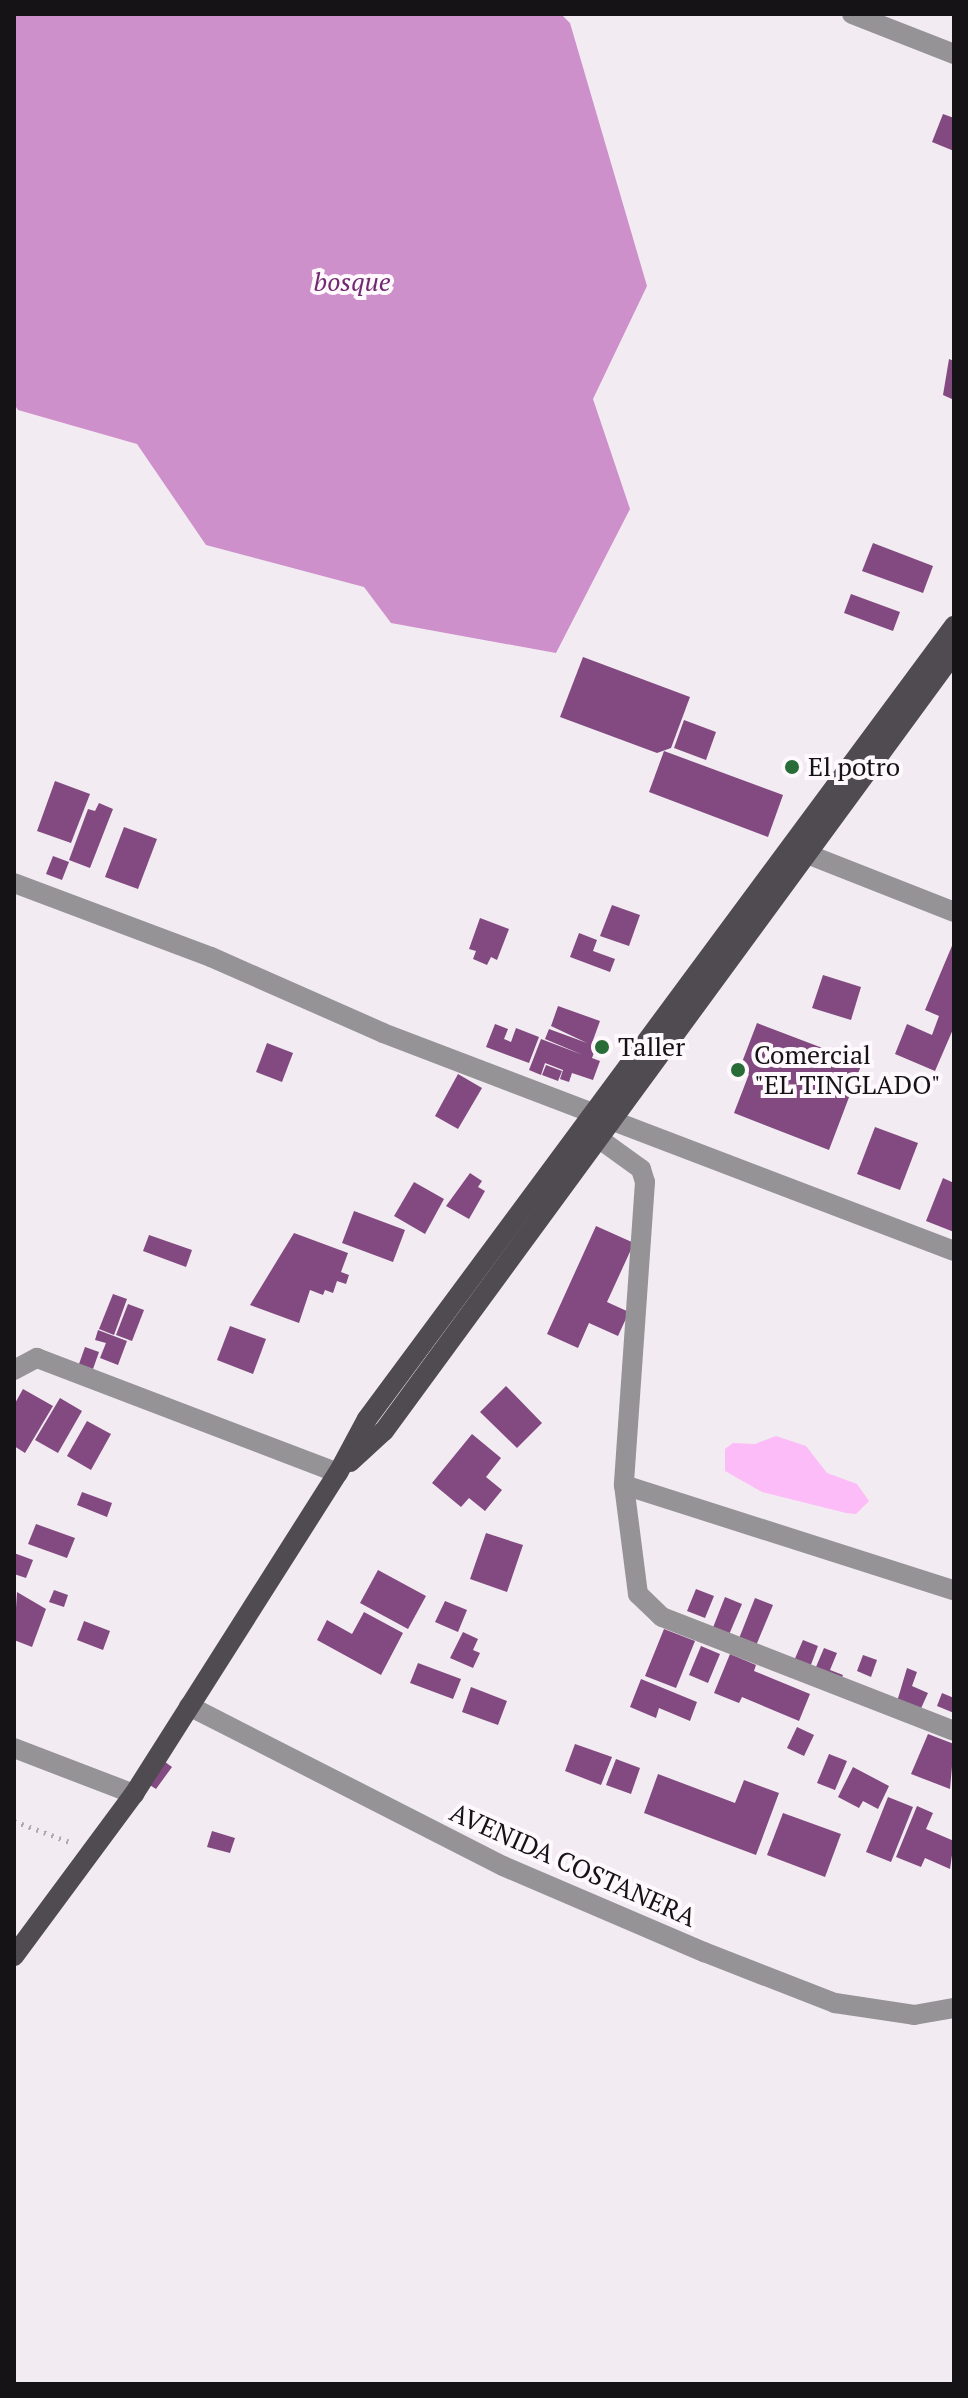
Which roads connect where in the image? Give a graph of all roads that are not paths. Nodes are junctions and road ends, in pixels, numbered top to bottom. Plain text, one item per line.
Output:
1 (852, 14) edge
2 (954, 54) edge
3 (954, 626) edge
4 (954, 653) edge
5 (807, 854) junction
6 (14, 883) edge
7 (954, 912) edge
8 (603, 1117) junction
9 (598, 1138) junction
10 (954, 1251) edge
11 (14, 1370) edge
12 (338, 1473) junction
13 (624, 1485) junction
14 (954, 1590) edge
15 (189, 1706) junction
16 (954, 1731) edge
17 (14, 1748) edge
18 (134, 1794) junction
19 (14, 1956) edge
20 (954, 2008) edge

1 - 2 street
3 - 8 main road
4 - 5 main road
5 - 7 street
5 - 8 main road
6 - 8 street
8 - 9 main road
8 - 10 street
8 - 12 main road
9 - 12 main road
9 - 13 street
11 - 12 street
12 - 15 main road
13 - 14 street
13 - 16 street
15 - 18 main road
15 - 20 street, AVENIDA COSTANERA
17 - 18 street
18 - 19 main road

